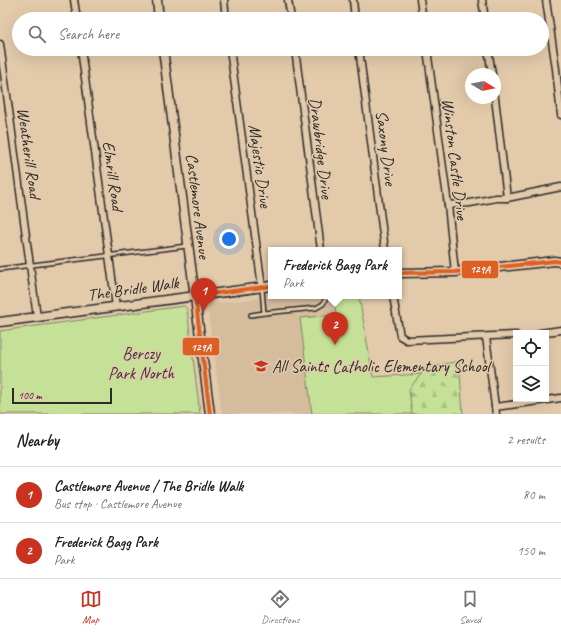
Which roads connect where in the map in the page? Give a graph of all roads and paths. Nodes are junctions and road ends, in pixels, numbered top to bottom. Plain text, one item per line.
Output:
1 (74, 0) edge
2 (156, 0) edge
3 (224, 0) edge
4 (288, 0) edge
5 (353, 0) edge
6 (420, 0) edge
7 (482, 0) edge
8 (546, 0) edge
9 (76, 12) edge
10 (158, 12) edge
11 (225, 12) edge
12 (290, 12) edge
13 (354, 12) edge
14 (422, 12) edge
15 (484, 12) edge
16 (548, 12) edge
17 (549, 21) edge
18 (0, 44) edge
19 (82, 56) edge
20 (164, 56) edge
21 (231, 56) edge
22 (296, 56) edge
23 (360, 56) edge
24 (428, 56) edge
25 (489, 56) edge
26 (491, 68) edge
27 (496, 104) edge
28 (561, 115) edge
29 (561, 187) edge
30 (507, 198) junction
31 (448, 204) junction
32 (188, 246) junction
33 (321, 247) edge
34 (385, 247) edge
35 (109, 255) junction
36 (559, 260) edge
37 (30, 265) junction
38 (0, 269) edge
39 (455, 272) junction
40 (402, 273) edge
41 (268, 286) edge
42 (262, 287) junction
43 (195, 296) junction
44 (326, 299) edge
45 (394, 299) edge
46 (116, 307) junction
47 (264, 313) junction
48 (251, 315) dead end
49 (37, 318) junction
50 (0, 322) edge
51 (561, 330) edge
52 (549, 332) edge
53 (513, 335) edge
54 (486, 337) junction
55 (561, 398) edge
56 (495, 407) junction
57 (210, 414) edge
58 (496, 414) edge

1 - 9 street
2 - 10 street
3 - 11 street
4 - 12 street
5 - 13 street
6 - 14 street
7 - 15 street
8 - 16 street
17 - 28 street
18 - 37 street, Weatherill Road
19 - 35 street, Elmrill Road
20 - 32 street, Castlemore Avenue
21 - 42 street, Majestic Drive
22 - 33 street, Drawbridge Drive
23 - 34 street, Saxony Drive
24 - 31 street, Winston Castle Drive
25 - 26 street
27 - 30 street
29 - 30 street
30 - 31 street
31 - 39 street, Winston Castle Drive
32 - 35 lane
32 - 43 street, Castlemore Avenue
35 - 37 lane
35 - 46 street, Elmrill Road
36 - 39 street
37 - 38 lane
37 - 49 street, Weatherill Road
39 - 40 street
41 - 42 street, The Bridle Walk
42 - 43 street, The Bridle Walk
42 - 47 lane
43 - 46 street, The Bridle Walk
43 - 57 street, Castlemore Avenue
44 - 47 lane
45 - 54 street
46 - 49 street, The Bridle Walk
47 - 48 lane
49 - 50 street, The Bridle Walk
51 - 52 street
53 - 54 street
54 - 56 street
55 - 56 street
56 - 58 street

